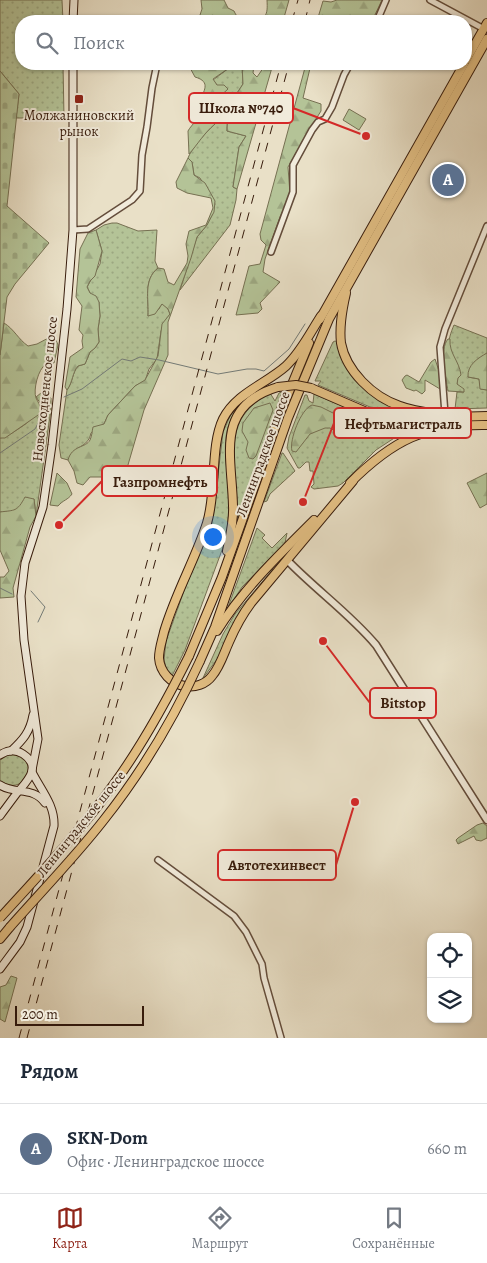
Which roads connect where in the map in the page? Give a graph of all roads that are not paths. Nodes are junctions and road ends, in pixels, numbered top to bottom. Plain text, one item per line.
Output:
1 (74, 0) edge
2 (386, 0) edge
3 (430, 0) edge
4 (74, 15) edge
5 (380, 15) edge
6 (462, 15) edge
7 (472, 20) edge
8 (485, 26) edge
9 (487, 39) edge
10 (472, 49) edge
11 (472, 65) edge
12 (73, 70) edge
13 (156, 70) edge
14 (347, 70) edge
15 (461, 70) edge
16 (469, 70) edge
17 (487, 226) edge
18 (73, 230) junction
19 (271, 252) dead end
20 (348, 284) junction
21 (321, 316) junction
22 (445, 414) junction
23 (487, 416) edge
24 (457, 417) junction
25 (487, 425) edge
26 (353, 480) junction
27 (287, 560) junction
28 (214, 593) junction
29 (206, 648) junction
30 (34, 712) junction
31 (6, 750) edge
32 (0, 755) edge
33 (32, 771) junction
34 (0, 785) edge
35 (18, 789) junction
36 (0, 816) edge
37 (487, 820) edge
38 (54, 826) junction
39 (158, 860) dead end
40 (0, 919) edge
41 (0, 939) edge
42 (0, 969) edge
43 (281, 1038) edge

1 - 4 main road
2 - 5 street
3 - 6 street
7 - 8 street
8 - 10 highway
9 - 11 highway, Ленинградское шоссе
12 - 18 main road, Новосходненское шоссе
13 - 18 street
14 - 19 street
15 - 21 highway, Ленинградское шоссе
16 - 20 highway, Ленинградское шоссе
17 - 22 street
18 - 30 main road, Новосходненское шоссе
20 - 22 highway
20 - 29 highway, Ленинградское шоссе
21 - 27 highway
21 - 28 highway, Ленинградское шоссе
22 - 24 highway
23 - 24 highway
24 - 28 highway, bridge
25 - 26 highway
26 - 27 highway
26 - 29 highway
27 - 37 street
28 - 40 highway, Ленинградское шоссе, bridge
29 - 41 highway, Ленинградское шоссе, bridge
30 - 31 main road, Новосходненское шоссе
30 - 33 main road, Новосходненское шоссе
31 - 32 main road
31 - 33 main road
33 - 35 main road
33 - 38 main road
34 - 35 main road
35 - 36 main road
35 - 38 main road
38 - 42 main road
39 - 43 street

